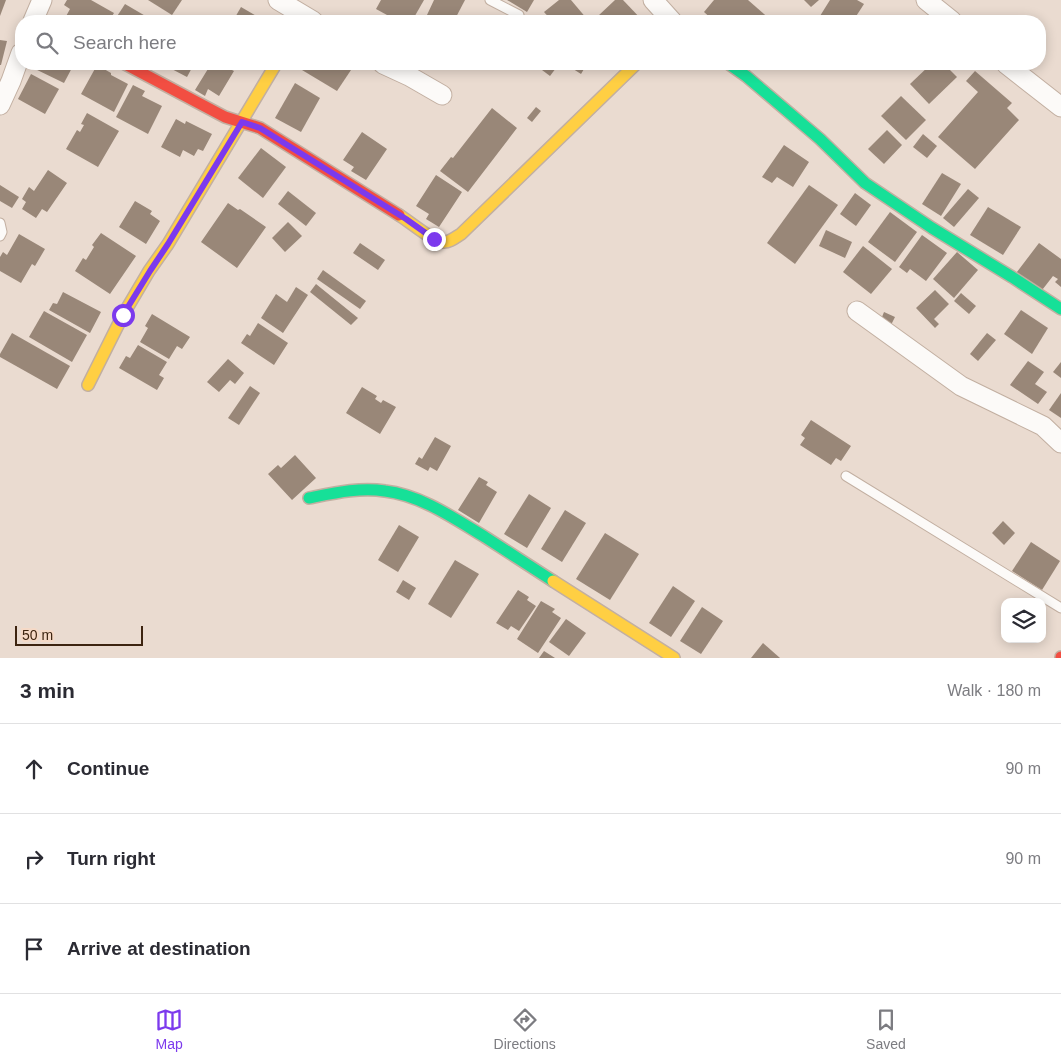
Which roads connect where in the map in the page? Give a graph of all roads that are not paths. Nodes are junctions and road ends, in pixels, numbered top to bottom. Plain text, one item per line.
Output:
1 (278, 0) edge
2 (490, 0) edge
3 (653, 0) edge
4 (926, 0) edge
5 (307, 15) edge
6 (520, 15) dead end
7 (667, 15) edge
8 (945, 15) edge
9 (15, 63) edge
10 (136, 70) edge
11 (272, 70) edge
12 (396, 70) edge
13 (630, 70) edge
14 (738, 70) edge
15 (1014, 70) edge
16 (6, 79) edge
17 (442, 95) dead end
18 (0, 104) edge
19 (1061, 107) edge
20 (242, 122) junction
21 (0, 223) edge
22 (0, 236) edge
23 (1061, 309) edge
24 (857, 311) dead end
25 (88, 385) dead end
26 (1061, 443) edge
27 (846, 476) dead end
28 (309, 498) dead end
29 (1061, 608) edge
30 (674, 658) edge

1 - 5 street
2 - 6 lane
3 - 7 street
4 - 8 street
9 - 16 street
10 - 20 street
11 - 20 street
12 - 17 street
13 - 20 street
14 - 23 street
15 - 19 street
16 - 18 street
20 - 25 street
21 - 22 lane
24 - 26 street
27 - 29 lane
28 - 30 street

